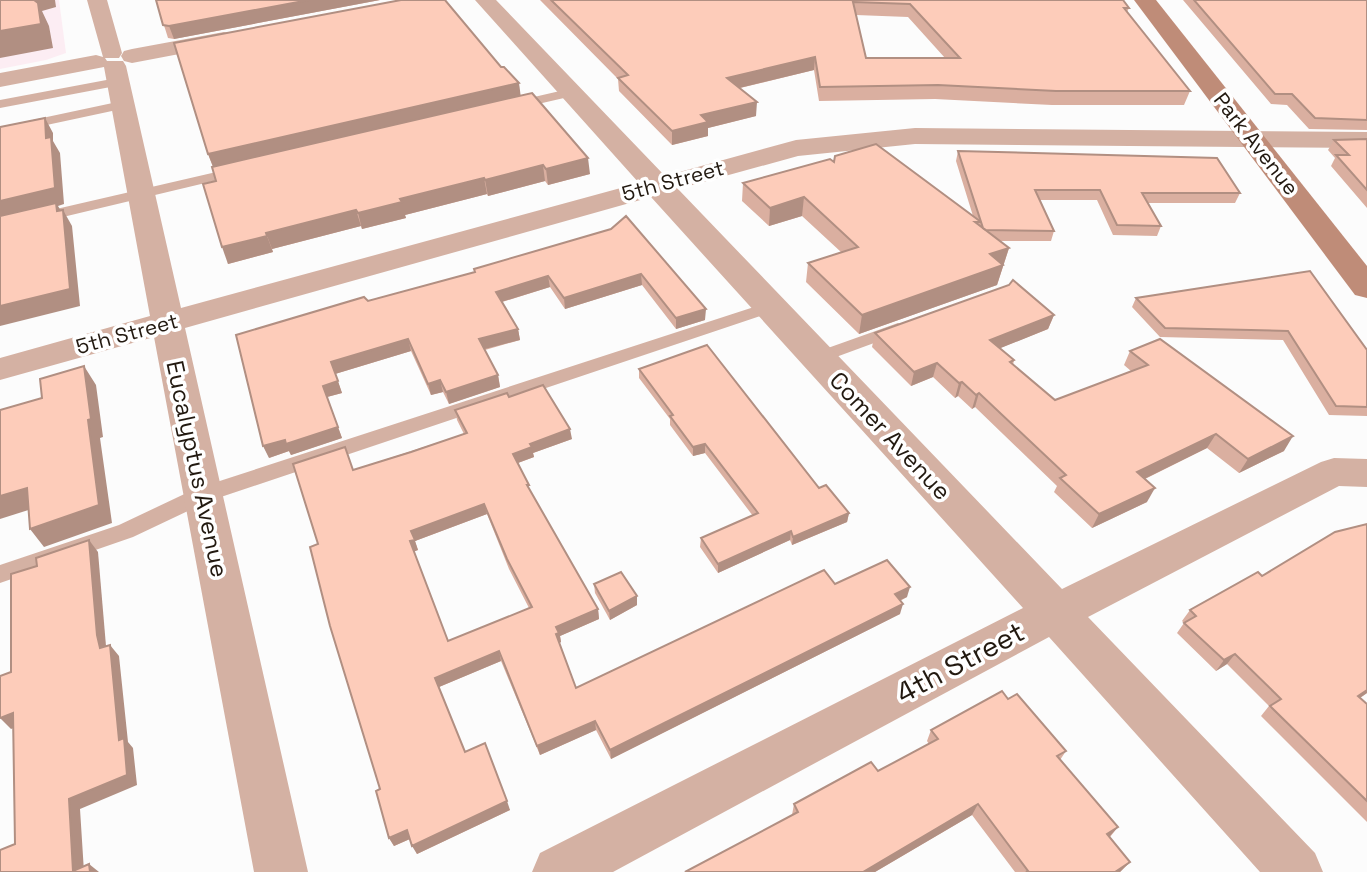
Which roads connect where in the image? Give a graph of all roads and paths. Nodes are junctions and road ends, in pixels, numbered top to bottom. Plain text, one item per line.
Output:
1 (97, 0) edge
2 (485, 0) edge
3 (1145, 0) edge
4 (240, 35) edge
5 (115, 71) junction
6 (0, 80) edge
7 (573, 92) junction
8 (0, 104) edge
9 (503, 108) edge
10 (0, 131) edge
11 (1252, 138) junction
12 (1367, 140) edge
13 (250, 168) edge
14 (656, 186) junction
15 (143, 194) junction
16 (0, 227) edge
17 (1367, 288) edge
18 (769, 307) junction
19 (919, 321) edge
20 (166, 324) junction
21 (817, 358) junction
22 (0, 369) edge
23 (1367, 473) edge
24 (202, 495) junction
25 (0, 574) edge
26 (1055, 613) junction
27 (281, 872) edge
28 (559, 872) edge
29 (1296, 872) edge

1 - 5 street, Eucalyptus Avenue
2 - 7 street, Comer Avenue
3 - 11 street, Park Avenue
4 - 5 street
5 - 6 street
5 - 8 lane
5 - 10 lane
5 - 15 street, Eucalyptus Avenue
7 - 9 lane
7 - 14 street, Comer Avenue
11 - 12 street, 5th Street
11 - 14 street, 5th Street
11 - 17 street, Park Avenue
13 - 15 lane
14 - 18 street, Comer Avenue
14 - 20 street, 5th Street
15 - 16 lane
15 - 20 street, Eucalyptus Avenue
18 - 21 street, Comer Avenue
18 - 24 lane
19 - 21 lane
20 - 22 street, 5th Street
20 - 24 street, Eucalyptus Avenue
21 - 26 street, Comer Avenue
23 - 26 street, 4th Street
24 - 25 lane
24 - 27 street, Eucalyptus Avenue
26 - 28 street, 4th Street
26 - 29 street, Comer Avenue

